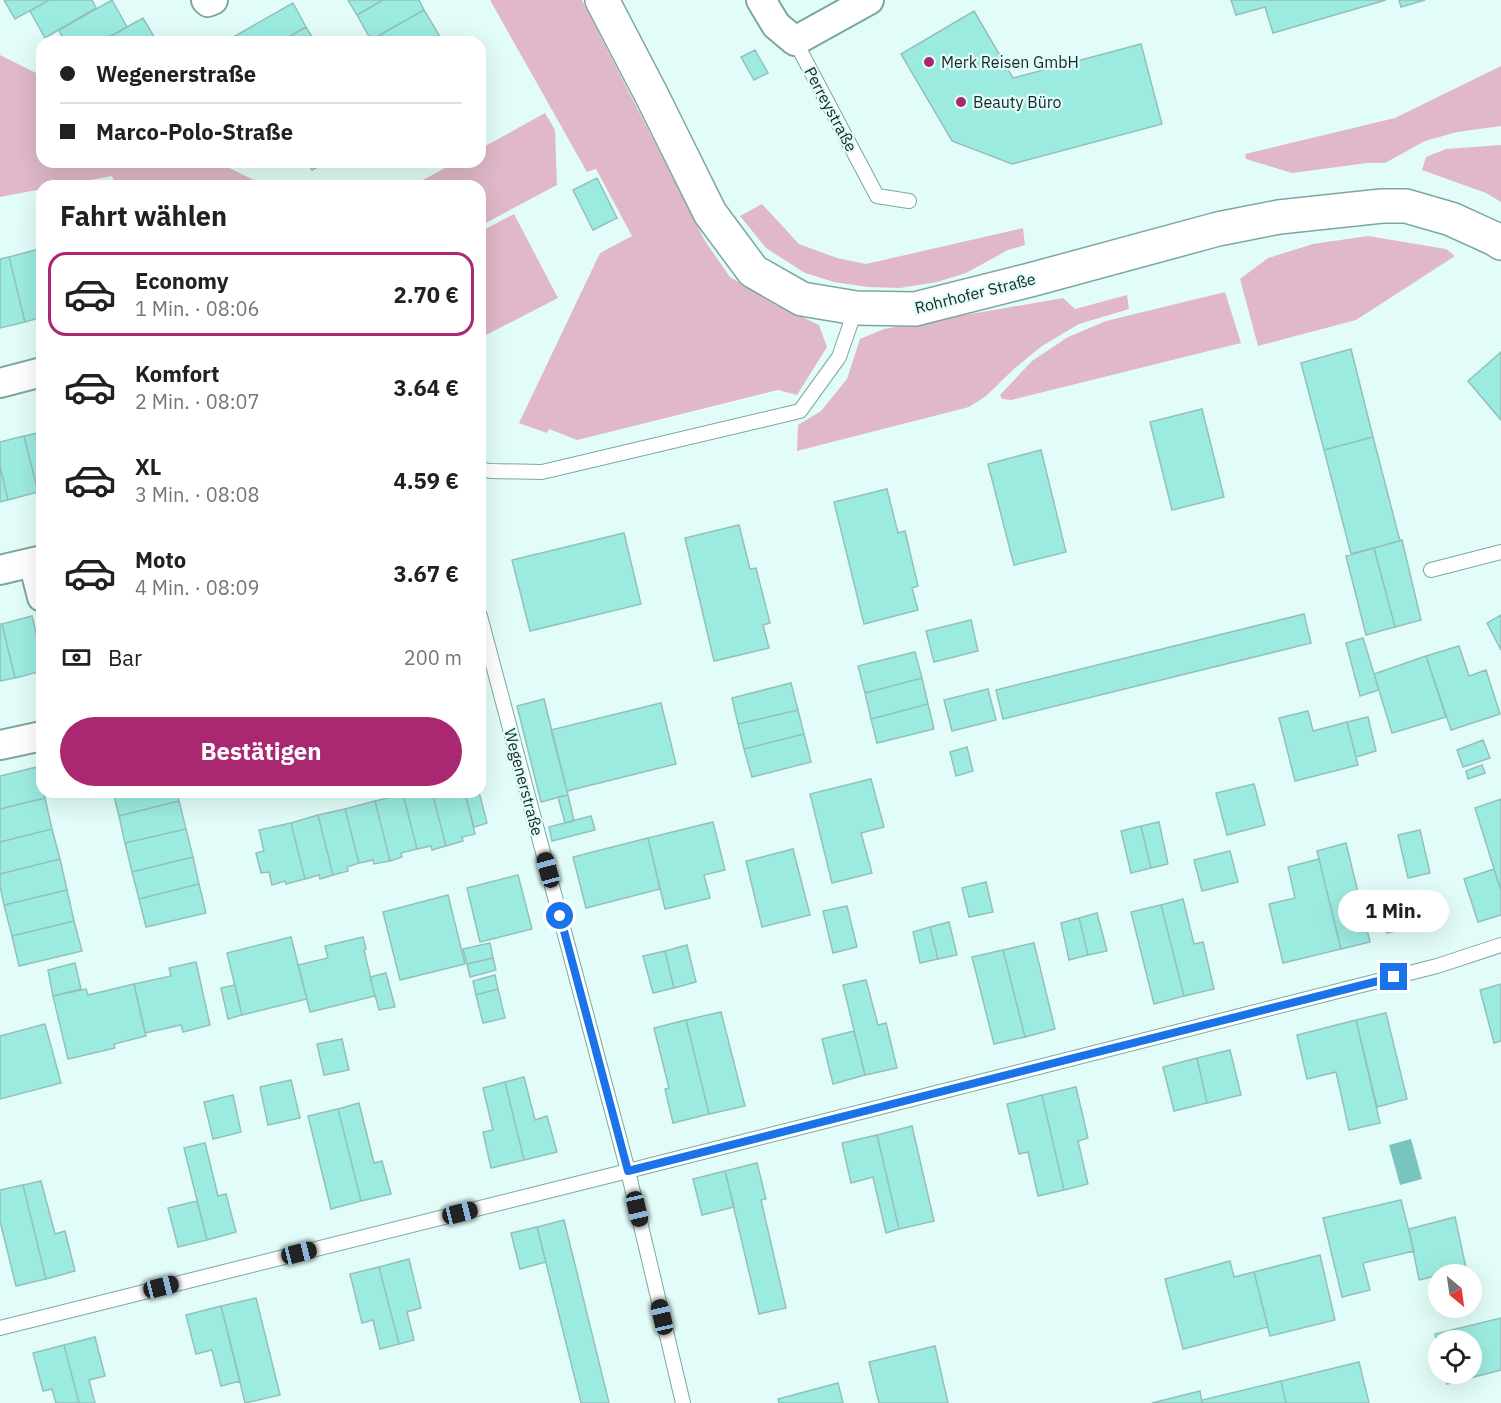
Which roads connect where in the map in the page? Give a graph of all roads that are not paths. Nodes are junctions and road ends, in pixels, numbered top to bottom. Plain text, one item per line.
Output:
1 (206, 0) edge
2 (213, 0) edge
3 (602, 0) edge
4 (761, 0) edge
5 (869, 0) edge
6 (795, 41) junction
7 (909, 201) dead end
8 (1501, 243) edge
9 (856, 308) junction
10 (36, 373) edge
11 (0, 382) edge
12 (486, 470) edge
13 (1501, 552) edge
14 (36, 561) edge
15 (0, 570) edge
16 (1431, 570) dead end
17 (486, 638) edge
18 (36, 737) edge
19 (0, 745) edge
20 (1501, 945) edge
21 (628, 1171) junction
22 (0, 1328) edge
23 (683, 1403) edge

1 - 2 street
3 - 9 main road, Rohrhofer Straße
4 - 6 street, Perreystraße
5 - 6 street
6 - 7 lane, Perreystraße
8 - 9 main road, Rohrhofer Straße
9 - 12 lane
10 - 11 street
13 - 16 lane
14 - 15 street
17 - 21 lane, Wegenerstraße
18 - 19 street
20 - 21 lane
21 - 22 lane
21 - 23 lane, Wegenerstraße

